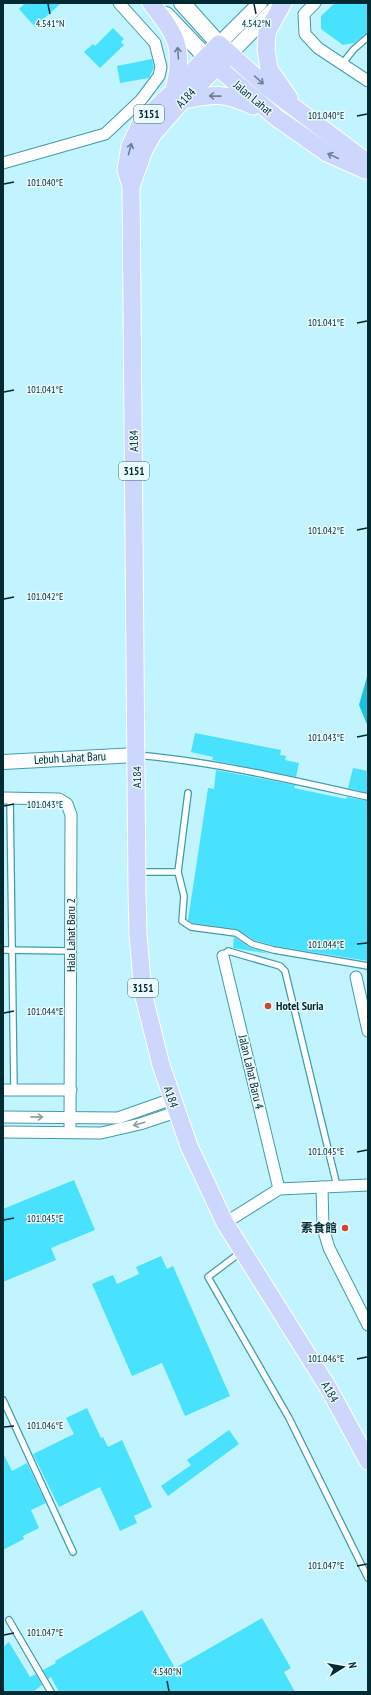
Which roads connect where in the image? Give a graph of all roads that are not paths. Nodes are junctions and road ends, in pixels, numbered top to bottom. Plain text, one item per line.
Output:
1 (119, 3) edge
2 (151, 3) edge
3 (154, 3) edge
4 (182, 3) edge
5 (260, 3) edge
6 (279, 3) edge
7 (283, 3) edge
8 (315, 3) edge
9 (368, 37) edge
10 (225, 49) junction
11 (211, 62) junction
12 (342, 64) junction
13 (368, 81) edge
14 (178, 96) junction
15 (302, 115) junction
16 (276, 118) junction
17 (3, 163) edge
18 (368, 163) edge
19 (368, 172) edge
20 (137, 755) junction
21 (3, 762) edge
22 (188, 793) dead end
23 (6, 798) edge
24 (368, 798) edge
25 (138, 872) junction
26 (178, 872) junction
27 (3, 950) edge
28 (12, 950) junction
29 (71, 951) junction
30 (223, 956) joint
31 (368, 966) edge
32 (356, 977) dead end
33 (368, 1031) edge
34 (9, 1090) edge
35 (71, 1090) junction
36 (174, 1106) junction
37 (3, 1117) edge
38 (70, 1118) junction
39 (3, 1132) edge
40 (70, 1132) junction
41 (368, 1185) edge
42 (336, 1186) junction
43 (322, 1187) junction
44 (278, 1189) junction
45 (225, 1223) junction
46 (243, 1251) junction
47 (368, 1325) edge
48 (3, 1400) edge
49 (368, 1462) edge
50 (73, 1552) dead end
51 (368, 1578) edge
52 (9, 1620) dead end
53 (51, 1692) edge

1 - 17 street
14 -> 2 main road
3 - 11 main road, Jalan Lahat
4 - 10 main road
5 - 10 street
6 - 10 street
7 - 15 main road
8 - 12 street
9 - 12 lane
10 - 11 main road, 3151
10 -> 15 main road
11 - 14 main road, A184 / 3151
11 - 16 main road, Jalan Lahat
12 - 13 street
16 -> 14 main road
14 - 20 main road, A184 / 3151
15 - 18 main road
19 -> 16 main road, Jalan Lahat
20 - 21 street, Lebuh Lahat Baru
20 - 24 lane
20 - 25 main road, A184 / 3151
22 - 26 lane
23 - 28 lane
23 - 29 street, Hala Lahat Baru 2
25 - 26 lane
25 - 36 main road, A184 / 3151
26 - 31 lane
27 - 28 lane
28 - 29 lane
28 - 34 lane
29 - 35 street, Hala Lahat Baru 2
30 - 42 lane
30 - 44 street, Jalan Lahat Baru 4
32 - 33 street
34 - 35 street
35 - 38 street, Hala Lahat Baru 2
36 - 38 street
36 -> 40 street
36 - 45 main road, A184 / 3151
37 -> 38 street
38 - 40 street, Hala Lahat Baru 2
39 - 40 street
41 - 42 street
42 - 43 street
43 - 44 street
43 - 47 street
44 - 45 street
45 - 46 main road, A184 / 3151
46 - 49 main road, A184 / 3151
46 - 51 lane
48 - 50 lane
52 - 53 lane

